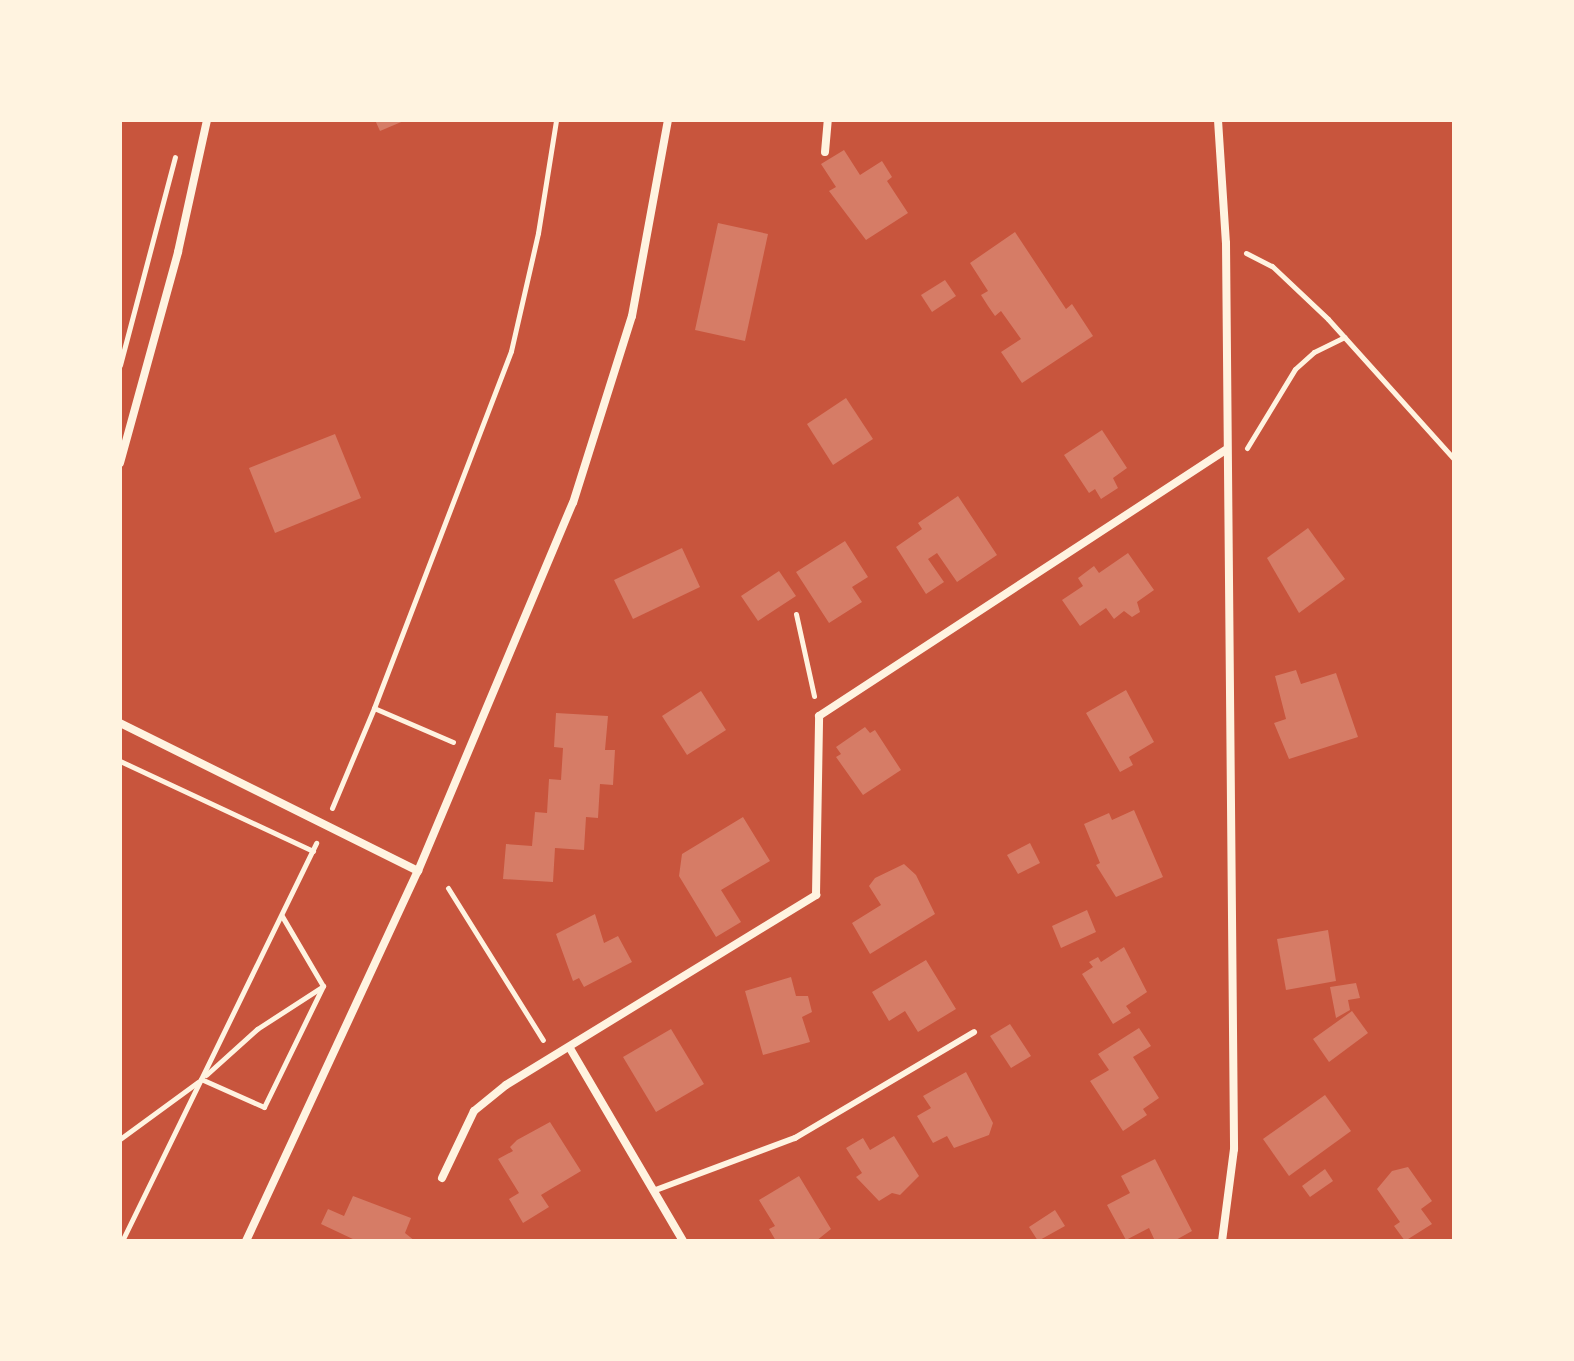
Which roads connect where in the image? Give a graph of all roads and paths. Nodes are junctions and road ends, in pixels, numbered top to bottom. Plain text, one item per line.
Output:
1 (207, 120) edge
2 (556, 120) edge
3 (668, 120) edge
4 (828, 120) edge
5 (1218, 120) edge
6 (177, 151) dead end
7 (825, 152) dead end
8 (1226, 243) junction
9 (1346, 337) junction
10 (120, 365) edge
11 (1226, 450) junction
12 (1454, 459) edge
13 (120, 463) edge
14 (796, 614) dead end
15 (374, 708) junction
16 (819, 716) junction
17 (120, 723) edge
18 (471, 750) junction
19 (120, 761) edge
20 (325, 824) junction
21 (313, 851) junction
22 (418, 871) junction
23 (448, 888) dead end
24 (281, 915) junction
25 (323, 986) junction
26 (974, 1032) dead end
27 (571, 1050) junction
28 (554, 1059) junction
29 (201, 1079) junction
30 (120, 1139) edge
31 (442, 1178) dead end
32 (653, 1191) junction
33 (122, 1241) edge
34 (246, 1241) edge
35 (683, 1241) edge
36 (1222, 1241) edge

1 - 13 street
2 - 15 path
3 - 18 street
4 - 7 street
5 - 8 street
6 - 10 path
8 - 9 path
8 - 11 street
9 - 11 path
9 - 12 path
11 - 16 street
11 - 36 street
14 - 16 path
15 - 18 path
15 - 20 path
16 - 27 street
17 - 20 street
18 - 22 street
19 - 21 path
20 - 21 path
20 - 22 street
21 - 24 path
22 - 34 street
23 - 28 path
24 - 25 path
24 - 29 path
25 - 29 path
25 - 29 path
26 - 32 lane
27 - 28 street
27 - 32 street
28 - 31 street
29 - 30 path
29 - 33 path
32 - 35 street

